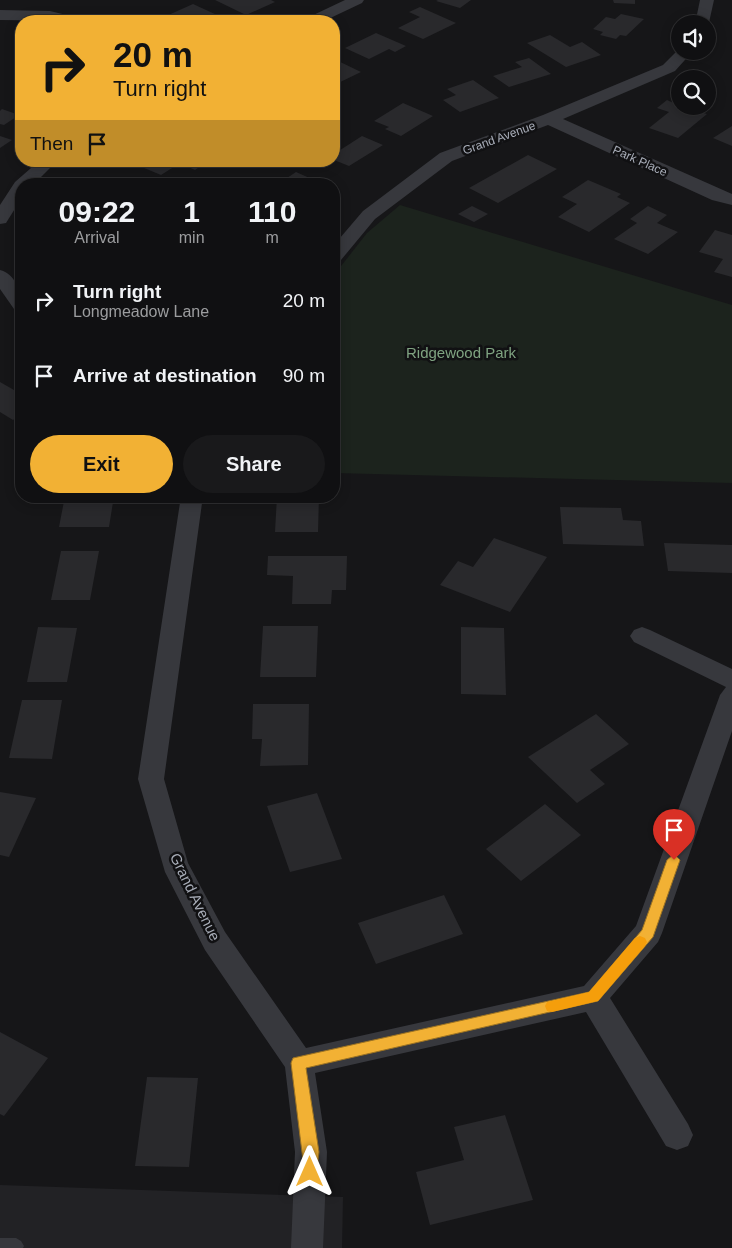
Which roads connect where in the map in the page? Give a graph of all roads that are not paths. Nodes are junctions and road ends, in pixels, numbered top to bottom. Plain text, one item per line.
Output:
1 (357, 0) edge
2 (707, 0) edge
3 (0, 15) edge
4 (15, 15) edge
5 (325, 15) edge
6 (704, 15) edge
7 (677, 60) edge
8 (549, 119) junction
9 (42, 167) edge
10 (30, 178) edge
11 (15, 196) edge
12 (732, 200) edge
13 (0, 219) edge
14 (340, 249) edge
15 (0, 276) edge
16 (15, 297) edge
17 (191, 503) edge
18 (642, 636) dead end
19 (732, 680) edge
20 (732, 695) edge
21 (593, 997) junction
22 (298, 1063) junction
23 (676, 1135) dead end
24 (0, 1246) edge
25 (16, 1246) dead end
26 (307, 1248) edge

1 - 5 street
2 - 6 street
3 - 4 street
7 - 8 street, Grand Avenue
8 - 12 street, Park Place
8 - 14 street, Grand Avenue
9 - 10 street
11 - 13 street
15 - 16 street
17 - 22 street, Grand Avenue
18 - 19 street
20 - 21 street
21 - 22 street
21 - 23 street
22 - 26 street, Grand Avenue
24 - 25 lane

